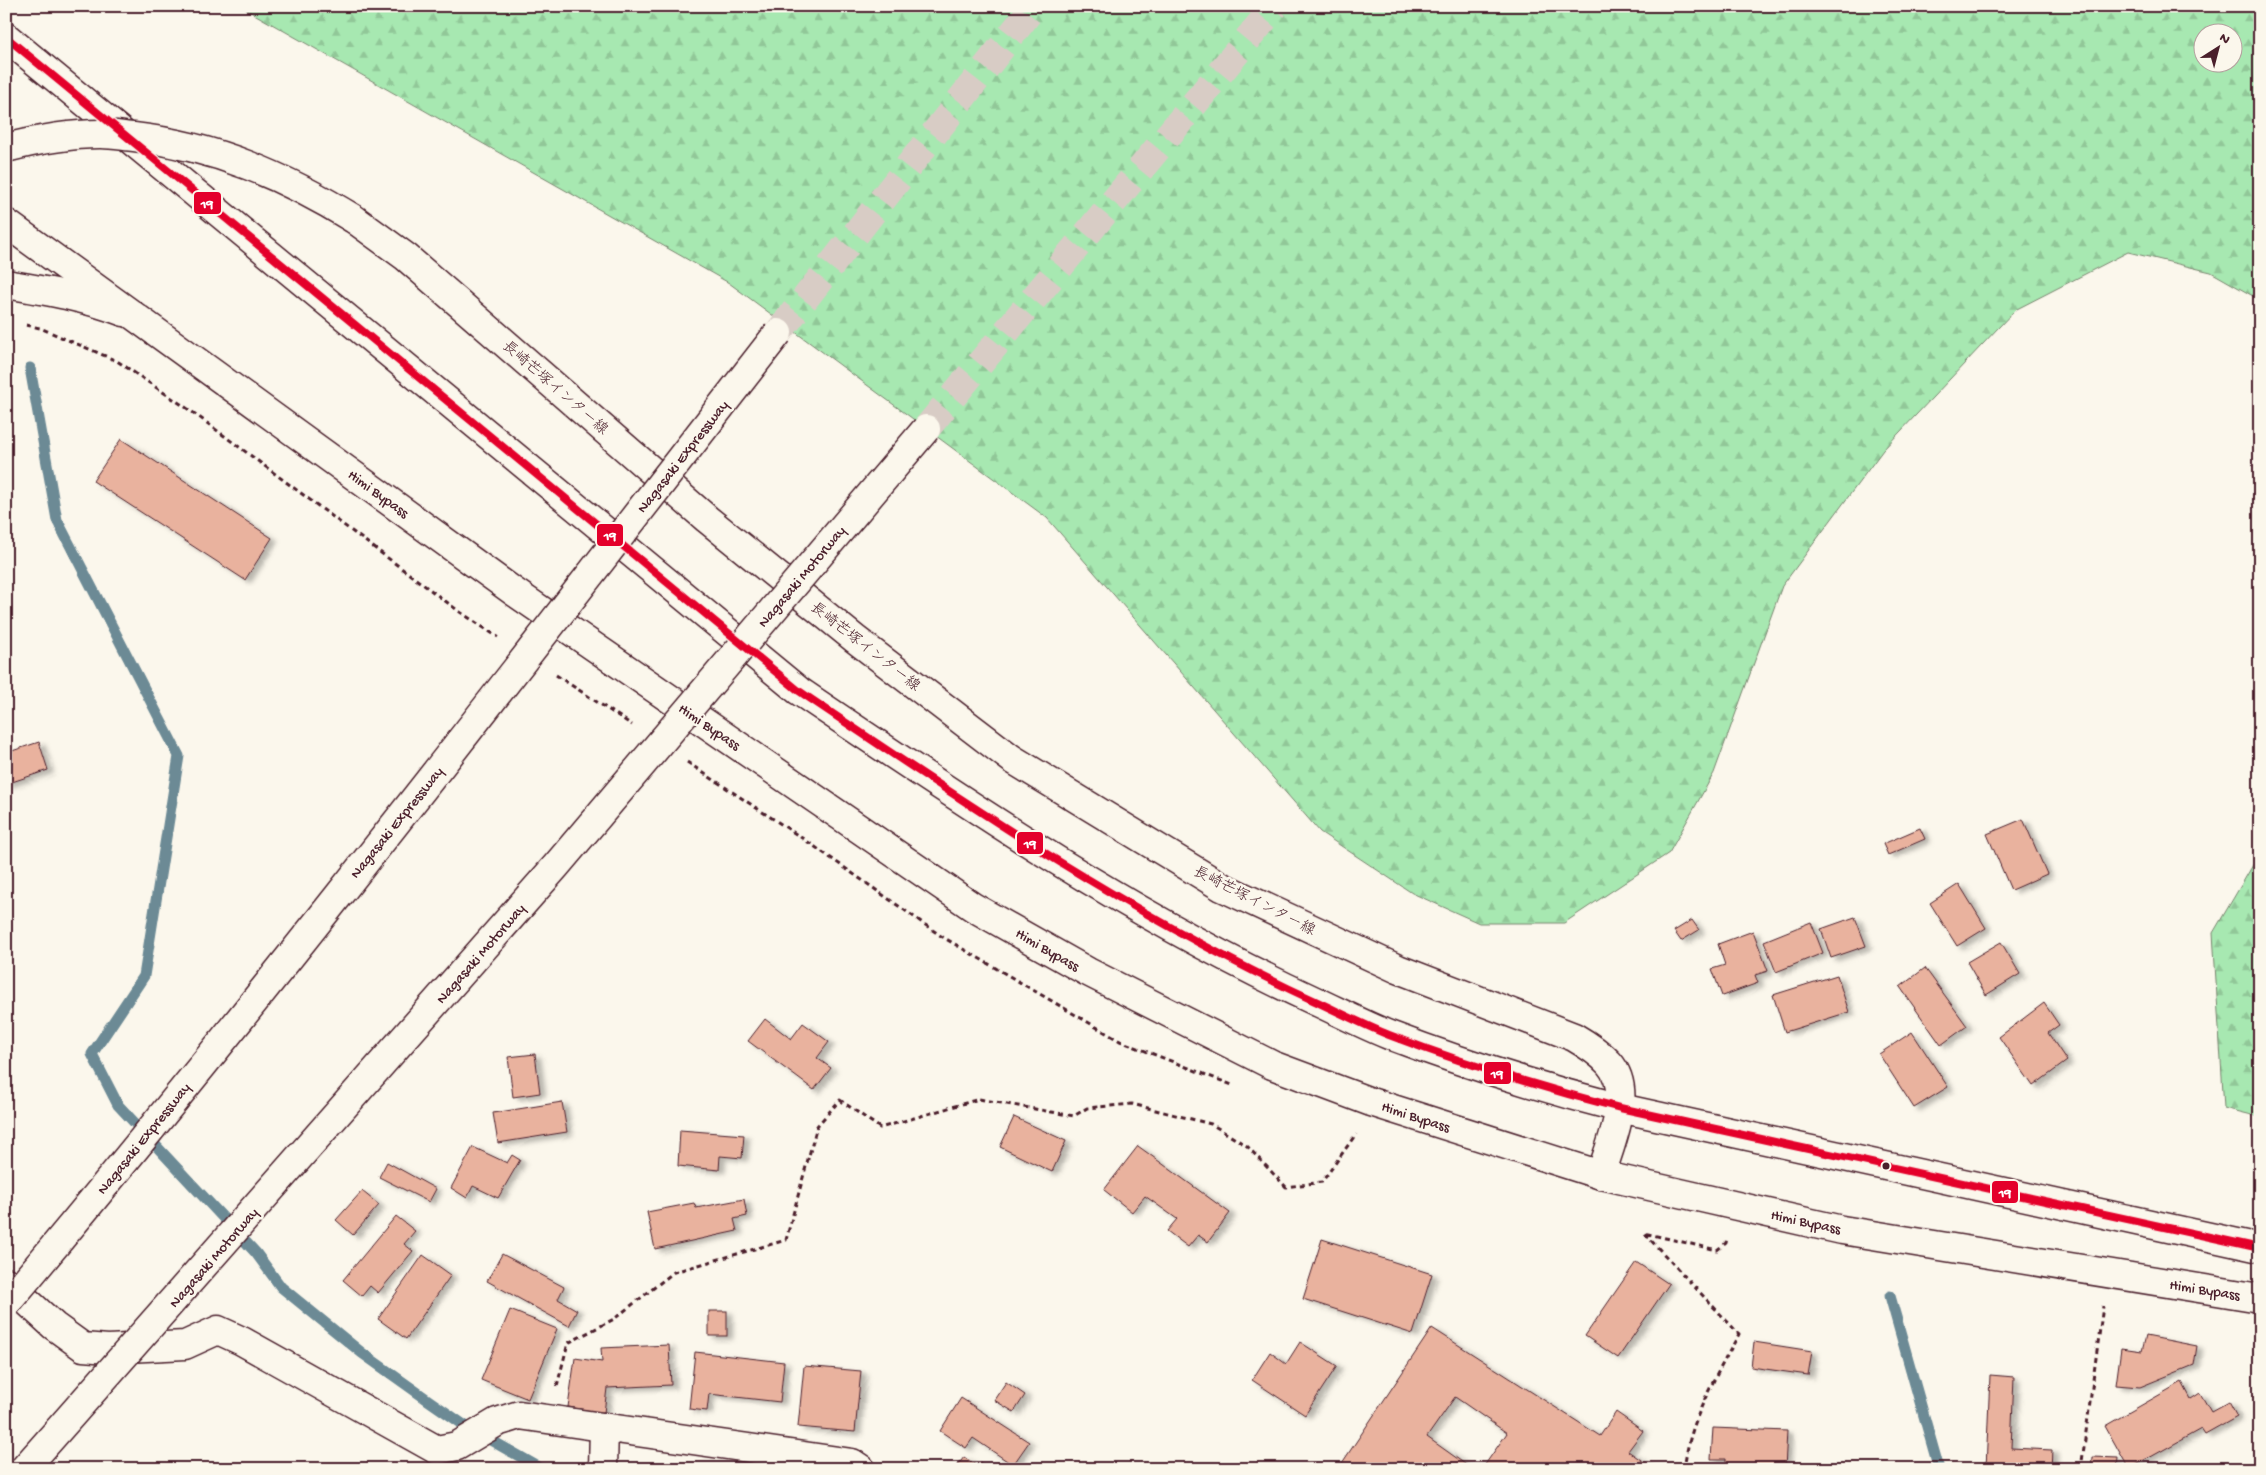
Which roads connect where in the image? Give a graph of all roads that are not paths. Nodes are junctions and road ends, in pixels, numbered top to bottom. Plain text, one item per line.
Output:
1 (6, 37) edge
2 (6, 148) edge
3 (6, 223) edge
4 (6, 284) edge
5 (130, 314) junction
6 (778, 333) tunnel mouth
7 (926, 429) tunnel mouth
8 (1620, 1108) junction
9 (1601, 1175) junction
10 (2260, 1248) edge
11 (6, 1282) edge
12 (2260, 1298) edge
13 (6, 1304) edge
14 (604, 1427) junction
15 (24, 1469) edge
16 (603, 1469) edge
17 (861, 1469) edge

1 - 8 main road
2 - 8 main road, 長崎芒塚インター線, bridge
3 - 5 main road, Himi Bypass
4 - 5 main road
5 - 9 main road, Himi Bypass
6 - 13 main road, Nagasaki Expressway, bridge
7 - 15 main road, Nagasaki Motorway, bridge
8 - 9 main road, 長崎芒塚インター線
8 - 10 main road
9 - 12 main road, Himi Bypass
11 - 14 main road
14 - 16 main road
14 - 17 main road

